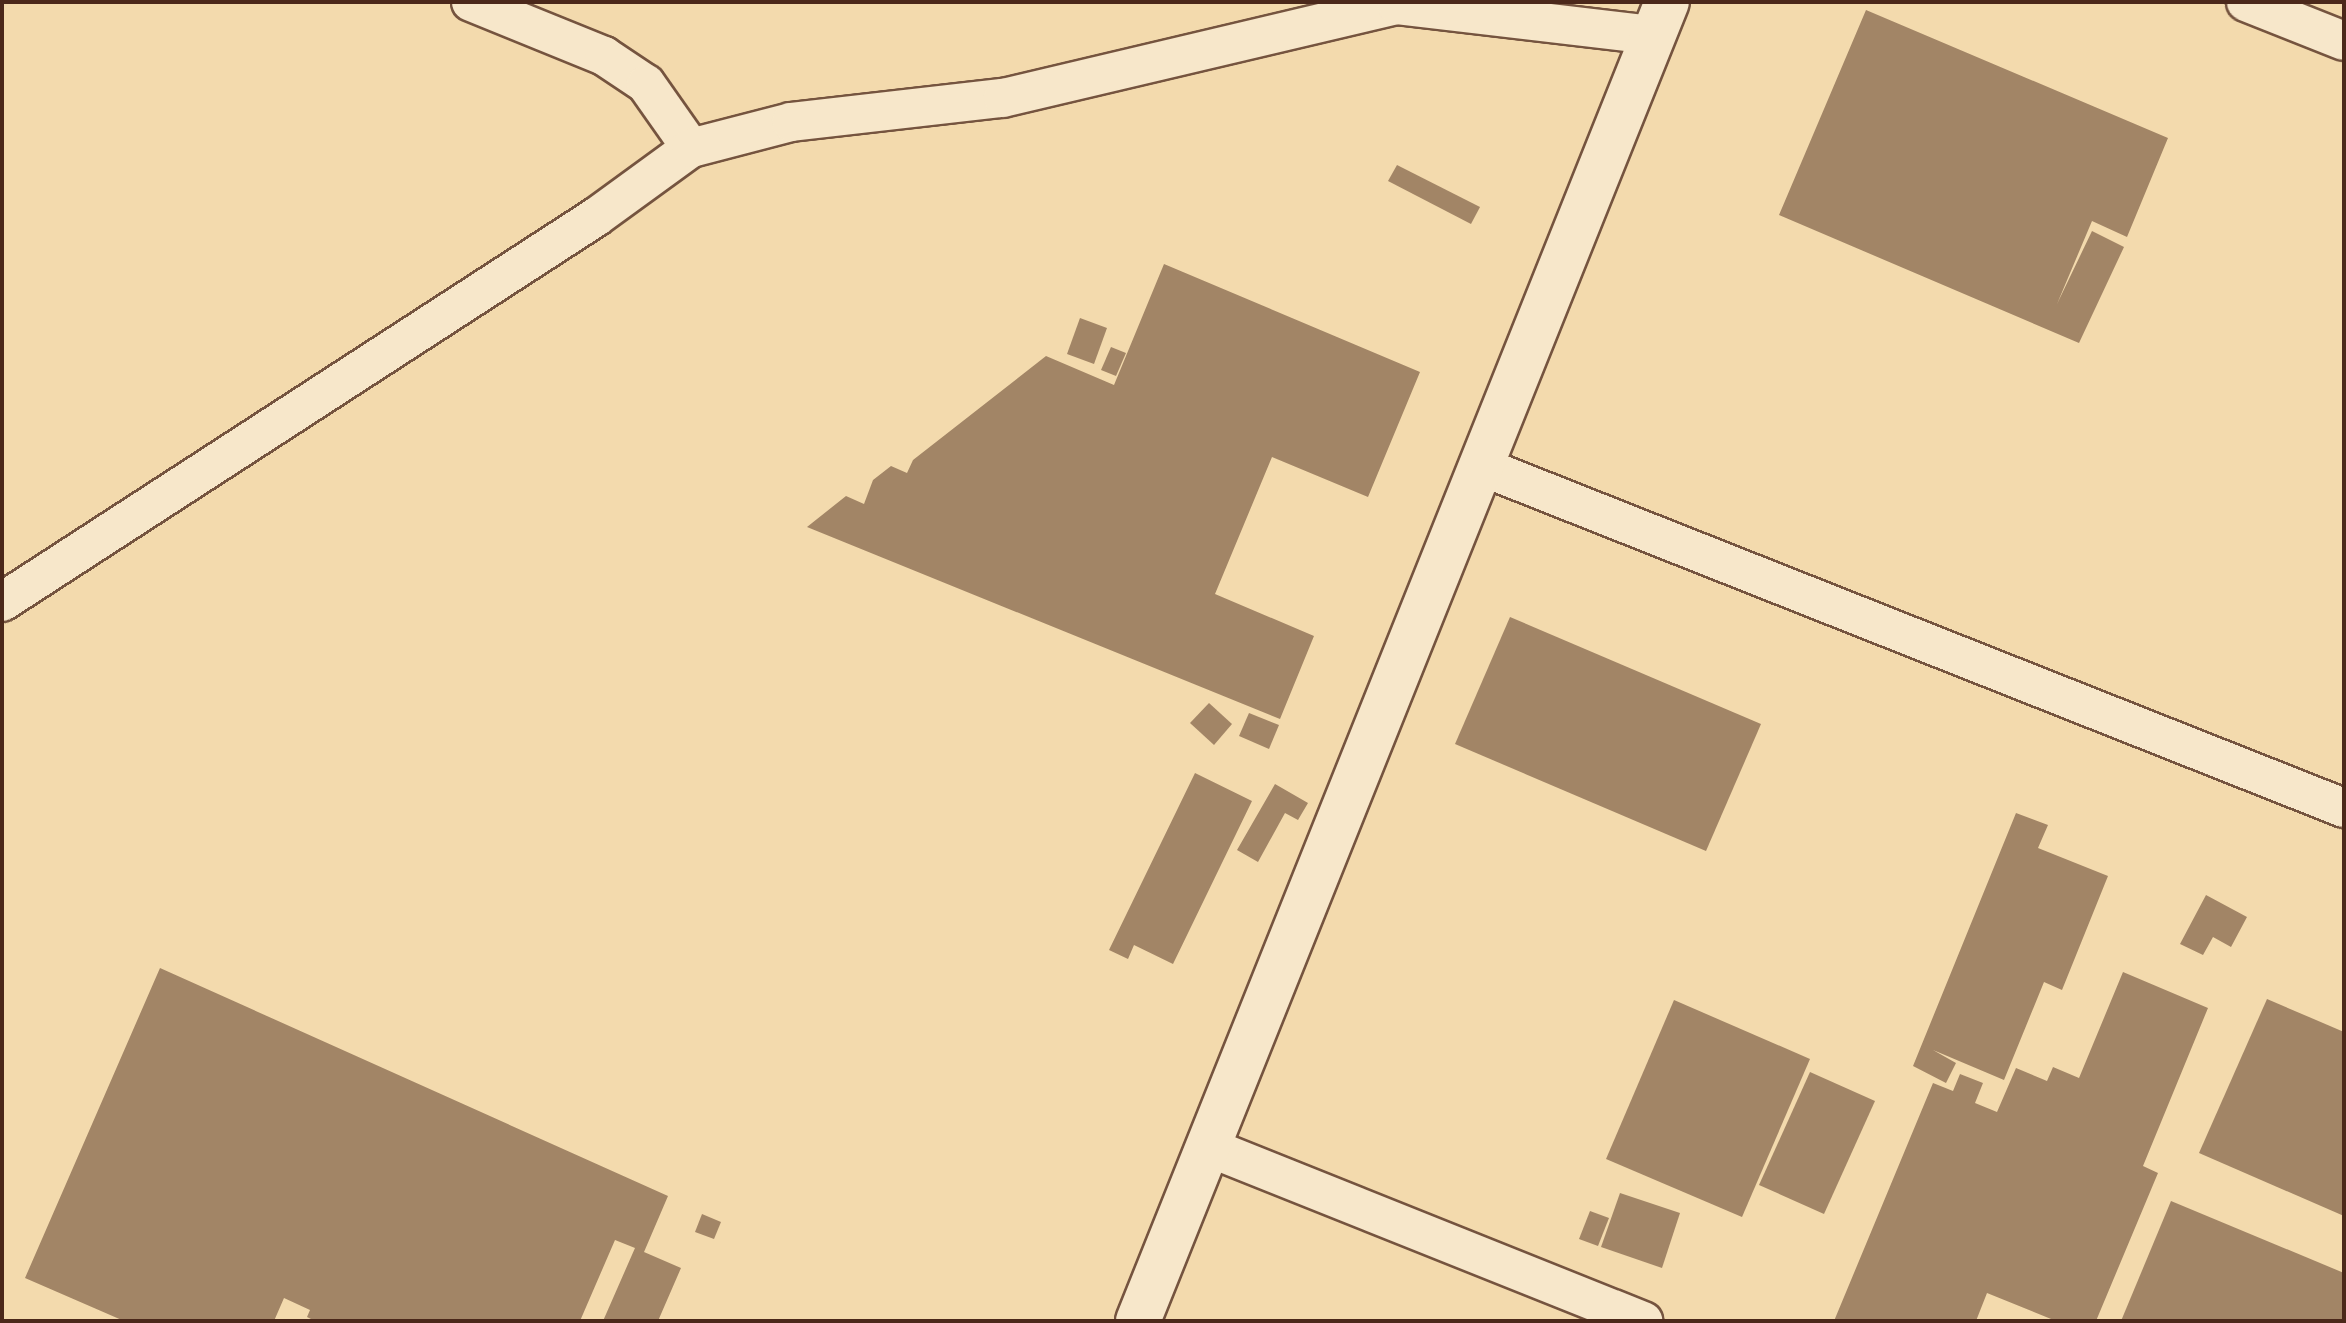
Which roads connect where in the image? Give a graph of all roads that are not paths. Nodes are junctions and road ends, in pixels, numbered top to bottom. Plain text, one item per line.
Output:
1 (471, 2) edge
2 (2246, 2) edge
3 (1660, 19) edge
4 (2344, 41) edge
5 (691, 148) junction
6 (1483, 467) junction
7 (2, 602) edge
8 (2344, 808) edge
9 (1208, 1147) junction
10 (1138, 1321) edge
11 (1644, 1321) edge

1 - 5 street
2 - 4 street
3 - 5 street
3 - 6 street
5 - 7 street
6 - 8 street
6 - 9 street
9 - 10 street
9 - 11 street

